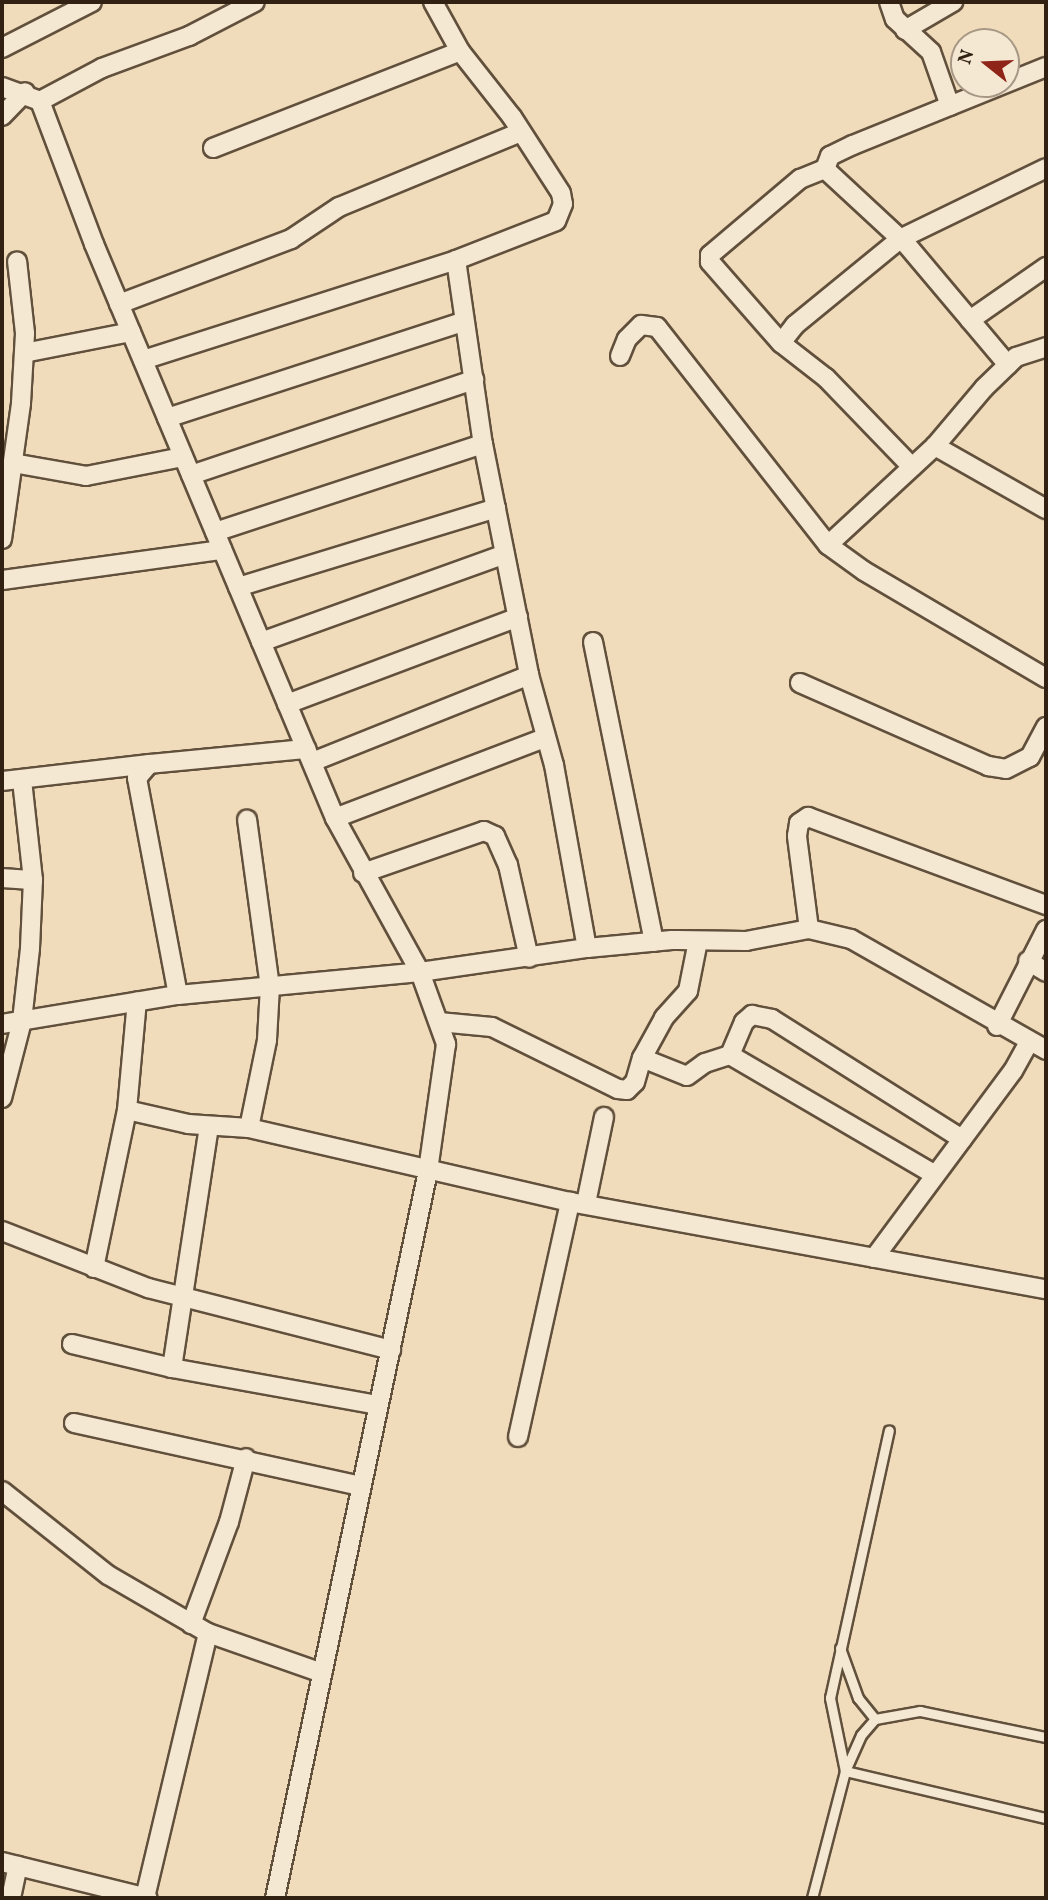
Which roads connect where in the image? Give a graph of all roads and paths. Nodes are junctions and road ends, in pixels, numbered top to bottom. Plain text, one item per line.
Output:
1 (92, 2) edge
2 (256, 2) edge
3 (433, 2) edge
4 (889, 2) edge
5 (953, 2) edge
6 (905, 30) junction
7 (2, 48) edge
8 (460, 51) junction
9 (1046, 67) edge
10 (2, 87) edge
11 (33, 97) junction
12 (950, 106) junction
13 (2, 116) edge
14 (521, 132) junction
15 (213, 148) dead end
16 (1046, 168) edge
17 (825, 169) junction
18 (900, 239) junction
19 (456, 260) junction
20 (17, 261) dead end
21 (1046, 267) edge
22 (119, 304) junction
23 (970, 320) junction
24 (463, 322) junction
25 (131, 332) junction
26 (782, 343) junction
27 (1046, 348) edge
28 (24, 353) junction
29 (620, 356) dead end
30 (143, 360) junction
31 (1008, 365) junction
32 (474, 380) junction
33 (167, 418) junction
34 (9, 440) edge
35 (483, 444) junction
36 (935, 446) junction
37 (183, 457) junction
38 (13, 463) junction
39 (912, 467) junction
40 (191, 475) junction
41 (496, 508) junction
42 (1046, 509) edge
43 (215, 532) junction
44 (2, 539) edge
45 (828, 545) junction
46 (222, 550) junction
47 (505, 554) junction
48 (2, 580) edge
49 (237, 587) junction
50 (518, 617) junction
51 (261, 642) junction
52 (593, 642) dead end
53 (529, 676) junction
54 (1046, 678) edge
55 (800, 683) dead end
56 (287, 704) junction
57 (1046, 727) edge
58 (544, 738) junction
59 (309, 756) junction
60 (149, 764) junction
61 (22, 779) junction
62 (2, 781) edge
63 (335, 818) junction
64 (247, 820) dead end
65 (363, 873) junction
66 (2, 878) edge
67 (33, 880) junction
68 (1046, 905) edge
69 (809, 929) junction
70 (1046, 930) edge
71 (698, 941) junction
72 (654, 942) junction
73 (587, 948) junction
74 (529, 958) junction
75 (1028, 961) junction
76 (420, 972) junction
77 (1046, 972) edge
78 (270, 987) junction
79 (178, 995) junction
80 (137, 1001) junction
81 (22, 1021) junction
82 (439, 1022) junction
83 (2, 1024) edge
84 (997, 1026) junction
85 (1029, 1042) junction
86 (1046, 1050) edge
87 (730, 1055) junction
88 (642, 1058) junction
89 (2, 1098) edge
90 (127, 1110) junction
91 (604, 1117) dead end
92 (209, 1127) junction
93 (249, 1128) junction
94 (962, 1139) junction
95 (428, 1171) junction
96 (933, 1174) junction
97 (578, 1203) junction
98 (2, 1231) edge
99 (874, 1258) junction
100 (94, 1268) junction
101 (1046, 1289) edge
102 (182, 1298) junction
103 (72, 1344) dead end
104 (391, 1350) junction
105 (172, 1368) junction
106 (378, 1405) junction
107 (74, 1423) dead end
108 (888, 1430) dead end
109 (519, 1437) dead end
110 (246, 1458) junction
111 (361, 1486) junction
112 (2, 1491) edge
113 (191, 1624) junction
114 (208, 1633) junction
115 (839, 1643) junction
116 (322, 1673) junction
117 (875, 1719) junction
118 (1046, 1737) edge
119 (845, 1771) junction
120 (1046, 1818) edge
121 (10, 1864) edge
122 (101, 1893) edge
123 (11, 1898) edge
124 (147, 1898) edge
125 (275, 1898) edge
126 (812, 1898) edge

1 - 7 street
2 - 11 street
3 - 8 street
4 - 6 street
5 - 6 street
6 - 12 street
8 - 14 street
8 - 15 street
9 - 12 street
10 - 11 street
11 - 13 street
11 - 22 street
12 - 17 street
14 - 19 street
14 - 22 street
16 - 18 street
17 - 18 street
17 - 26 street
18 - 23 street
18 - 26 street
19 - 24 street
19 - 30 street
20 - 28 street
21 - 23 street
22 - 25 street
23 - 31 street
24 - 32 street
24 - 33 street
25 - 28 street
25 - 30 street
26 - 39 street
27 - 31 street
28 - 34 street
29 - 45 street
30 - 33 street
31 - 36 street
32 - 35 street
32 - 40 street
33 - 37 street
34 - 38 street
35 - 41 street
35 - 43 street
36 - 39 street
36 - 42 street
37 - 38 street
37 - 40 street
38 - 44 street
39 - 45 street
40 - 43 street
41 - 47 street
41 - 49 street
43 - 46 street
45 - 54 street
46 - 48 street
46 - 49 street
47 - 50 street
47 - 51 street
49 - 51 street
50 - 53 street
50 - 56 street
51 - 56 street
52 - 72 street
53 - 58 street
53 - 59 street
55 - 57 street
56 - 59 street
58 - 63 street
58 - 73 street
59 - 60 street
59 - 63 street
60 - 61 street
60 - 79 street
61 - 62 street
61 - 67 street
63 - 65 street
64 - 78 street
65 - 74 street
65 - 76 street
66 - 67 street
67 - 81 street
68 - 69 street
69 - 71 street
69 - 84 street
70 - 75 street
71 - 72 street
71 - 88 street
72 - 73 street
73 - 74 street
74 - 76 street
75 - 77 street
75 - 84 street
76 - 78 street
76 - 82 street
78 - 79 street
78 - 93 street
79 - 80 street
80 - 81 street
80 - 90 street
81 - 83 street
81 - 89 street
82 - 88 street
82 - 95 street
84 - 85 street
85 - 86 street
85 - 94 street
87 - 88 street
87 - 94 street
87 - 96 street
90 - 92 street
90 - 100 street
91 - 97 street
92 - 93 street
92 - 102 street
93 - 95 street
94 - 96 street
95 - 97 street
95 - 104 street
96 - 99 street
97 - 99 street
97 - 109 street
98 - 100 street
99 - 101 street
100 - 102 street
102 - 104 street
102 - 105 street
103 - 105 street
104 - 106 street
105 - 106 street
106 - 111 street
107 - 110 street
108 - 115 lane
110 - 111 street
110 - 113 street
111 - 116 street
112 - 113 street
113 - 114 street
114 - 116 street
114 - 124 street
115 - 117 lane
115 - 119 lane
116 - 125 street
117 - 118 lane
117 - 119 lane
119 - 120 lane
119 - 126 lane
121 - 122 street
121 - 123 street
122 - 124 street

